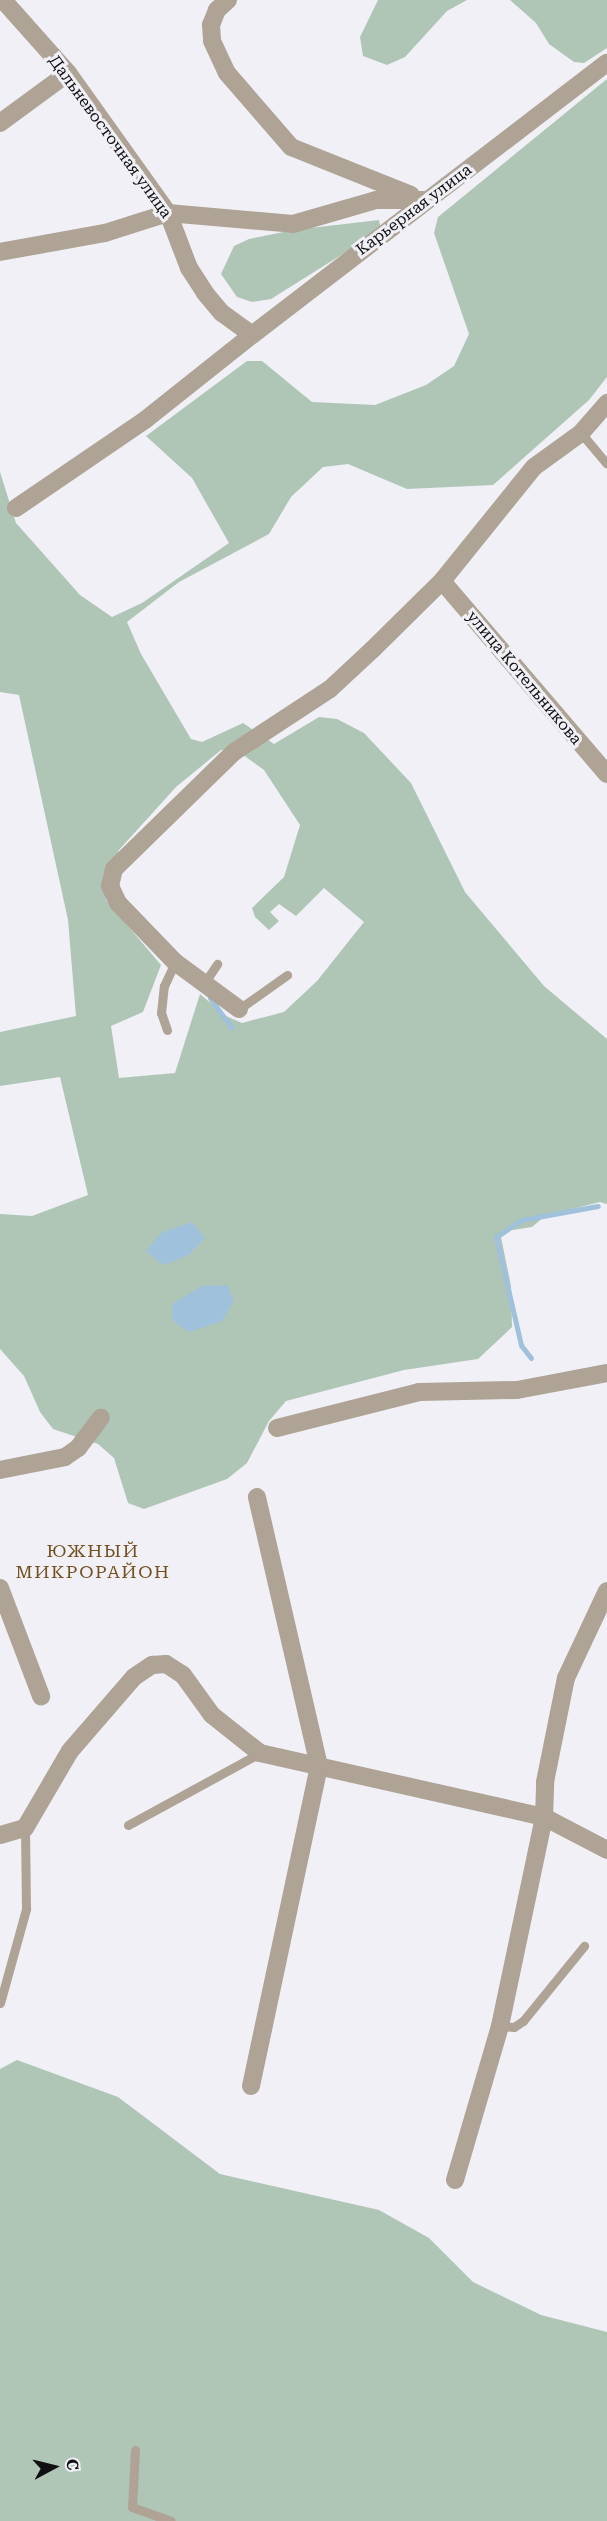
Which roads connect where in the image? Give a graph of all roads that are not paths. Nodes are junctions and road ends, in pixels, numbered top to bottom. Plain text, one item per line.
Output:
1 (3, 0) edge
2 (228, 0) edge
3 (607, 63) edge
4 (68, 73) junction
5 (0, 123) edge
6 (424, 200) junction
7 (168, 213) junction
8 (0, 252) edge
9 (252, 335) junction
10 (607, 403) edge
11 (581, 433) junction
12 (607, 464) edge
13 (16, 508) dead end
14 (442, 581) junction
15 (607, 774) edge
16 (175, 962) junction
17 (217, 964) dead end
18 (287, 975) dead end
19 (205, 982) junction
20 (239, 1009) joint
21 (167, 1030) dead end
22 (607, 1373) edge
23 (100, 1418) dead end
24 (277, 1428) dead end
25 (0, 1470) edge
26 (256, 1497) dead end
27 (0, 1588) edge
28 (607, 1591) edge
29 (603, 1614) edge
30 (41, 1696) dead end
31 (260, 1753) junction
32 (319, 1766) junction
33 (544, 1817) junction
34 (128, 1825) dead end
35 (25, 1828) junction
36 (0, 1834) edge
37 (607, 1850) edge
38 (584, 1946) dead end
39 (0, 2003) edge
40 (500, 2026) junction
41 (251, 2086) dead end
42 (455, 2180) dead end
43 (135, 2450) dead end
44 (171, 2521) edge

1 - 4 street, Дальневосточная улица
2 - 6 street
3 - 6 street, Карьерная улица
4 - 5 street
4 - 7 street, Дальневосточная улица
6 - 7 street
6 - 9 street, Карьерная улица
7 - 8 street
7 - 9 street, Дальневосточная улица
9 - 13 street, Карьерная улица
10 - 11 street
11 - 12 lane
11 - 14 street
14 - 15 street, улица Котельникова
14 - 16 street
16 - 19 street
16 - 21 lane
17 - 19 lane
18 - 20 lane
19 - 20 street
22 - 24 street
23 - 25 street
26 - 32 street
27 - 30 street
28 - 29 street
29 - 33 street
31 - 32 street
31 - 34 lane
31 - 35 street
32 - 33 street
32 - 41 street
33 - 37 street
33 - 40 street
35 - 36 street
35 - 39 lane
38 - 40 lane
40 - 42 street
43 - 44 lane

